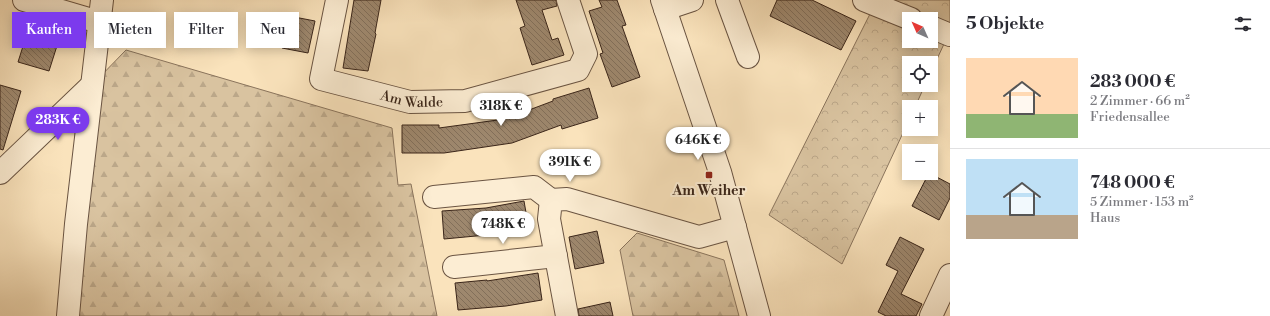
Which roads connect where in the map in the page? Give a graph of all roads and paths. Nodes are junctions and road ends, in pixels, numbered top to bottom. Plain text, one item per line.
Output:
1 (24, 0) edge
2 (102, 0) edge
3 (337, 0) edge
4 (568, 0) edge
5 (692, 0) edge
6 (727, 0) edge
7 (864, 0) edge
8 (664, 5) edge
9 (100, 12) edge
10 (902, 15) edge
11 (94, 21) edge
12 (938, 30) edge
13 (950, 35) edge
14 (96, 48) edge
15 (748, 57) dead end
16 (92, 85) junction
17 (0, 172) edge
18 (434, 197) dead end
19 (551, 200) junction
20 (735, 226) junction
21 (556, 256) junction
22 (454, 268) dead end
23 (950, 275) edge
24 (68, 316) edge
25 (567, 316) edge
26 (759, 316) edge
27 (931, 316) edge

1 - 11 street
2 - 9 street
3 - 4 street, Am Walde
5 - 8 street
6 - 15 street
7 - 10 street
8 - 20 street
12 - 13 street
14 - 16 street
16 - 17 street
16 - 24 street
18 - 19 street
19 - 20 street
19 - 21 street
20 - 26 street
21 - 22 street
21 - 25 street
23 - 27 street

